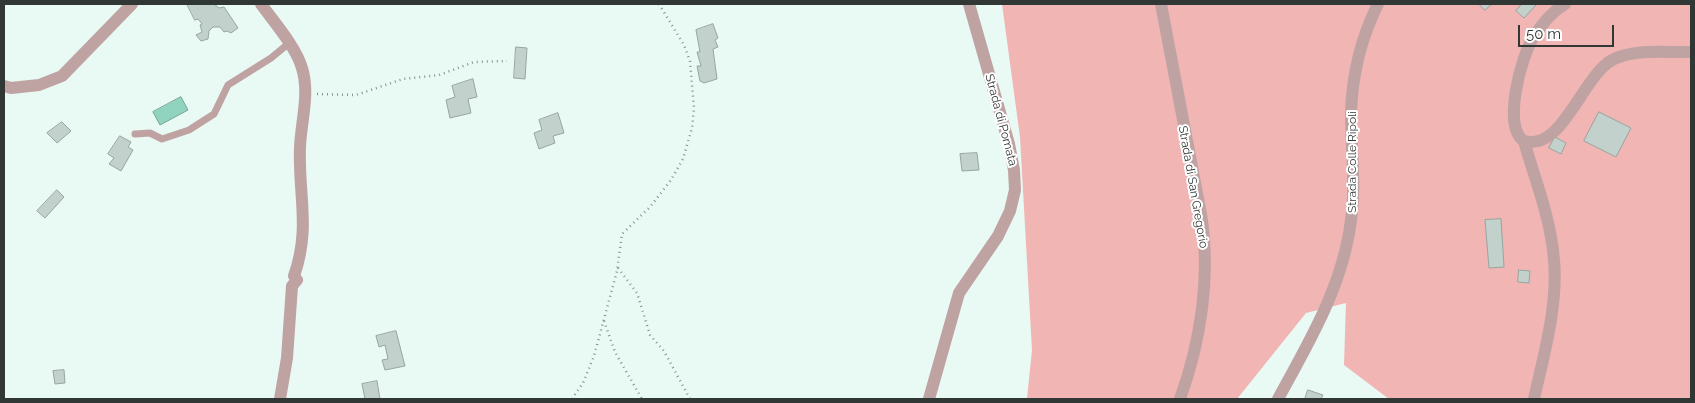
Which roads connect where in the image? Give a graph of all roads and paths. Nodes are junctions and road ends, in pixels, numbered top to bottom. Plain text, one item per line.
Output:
1 (132, 4) edge
2 (261, 4) edge
3 (659, 4) edge
4 (969, 4) edge
5 (1161, 4) edge
6 (1378, 4) edge
7 (1565, 4) edge
8 (288, 44) junction
9 (1691, 52) edge
10 (507, 61) dead end
11 (6, 91) edge
12 (306, 96) junction
13 (135, 134) dead end
14 (1524, 142) junction
15 (617, 267) junction
16 (603, 319) junction
17 (280, 399) edge
18 (572, 399) edge
19 (642, 399) edge
20 (690, 399) edge
21 (929, 399) edge
22 (1180, 399) edge
23 (1278, 399) edge
24 (1534, 399) edge

1 - 11 street
2 - 8 street
3 - 15 path
4 - 21 street, Strada di Pomata
5 - 22 street, Strada di San Gregorio
6 - 23 street, Strada Colle Ripoli
7 - 14 street
8 - 12 street
8 - 13 lane
9 - 14 street
10 - 12 path
12 - 17 street
14 - 24 street
15 - 16 path
15 - 20 path
16 - 18 path
16 - 19 path

